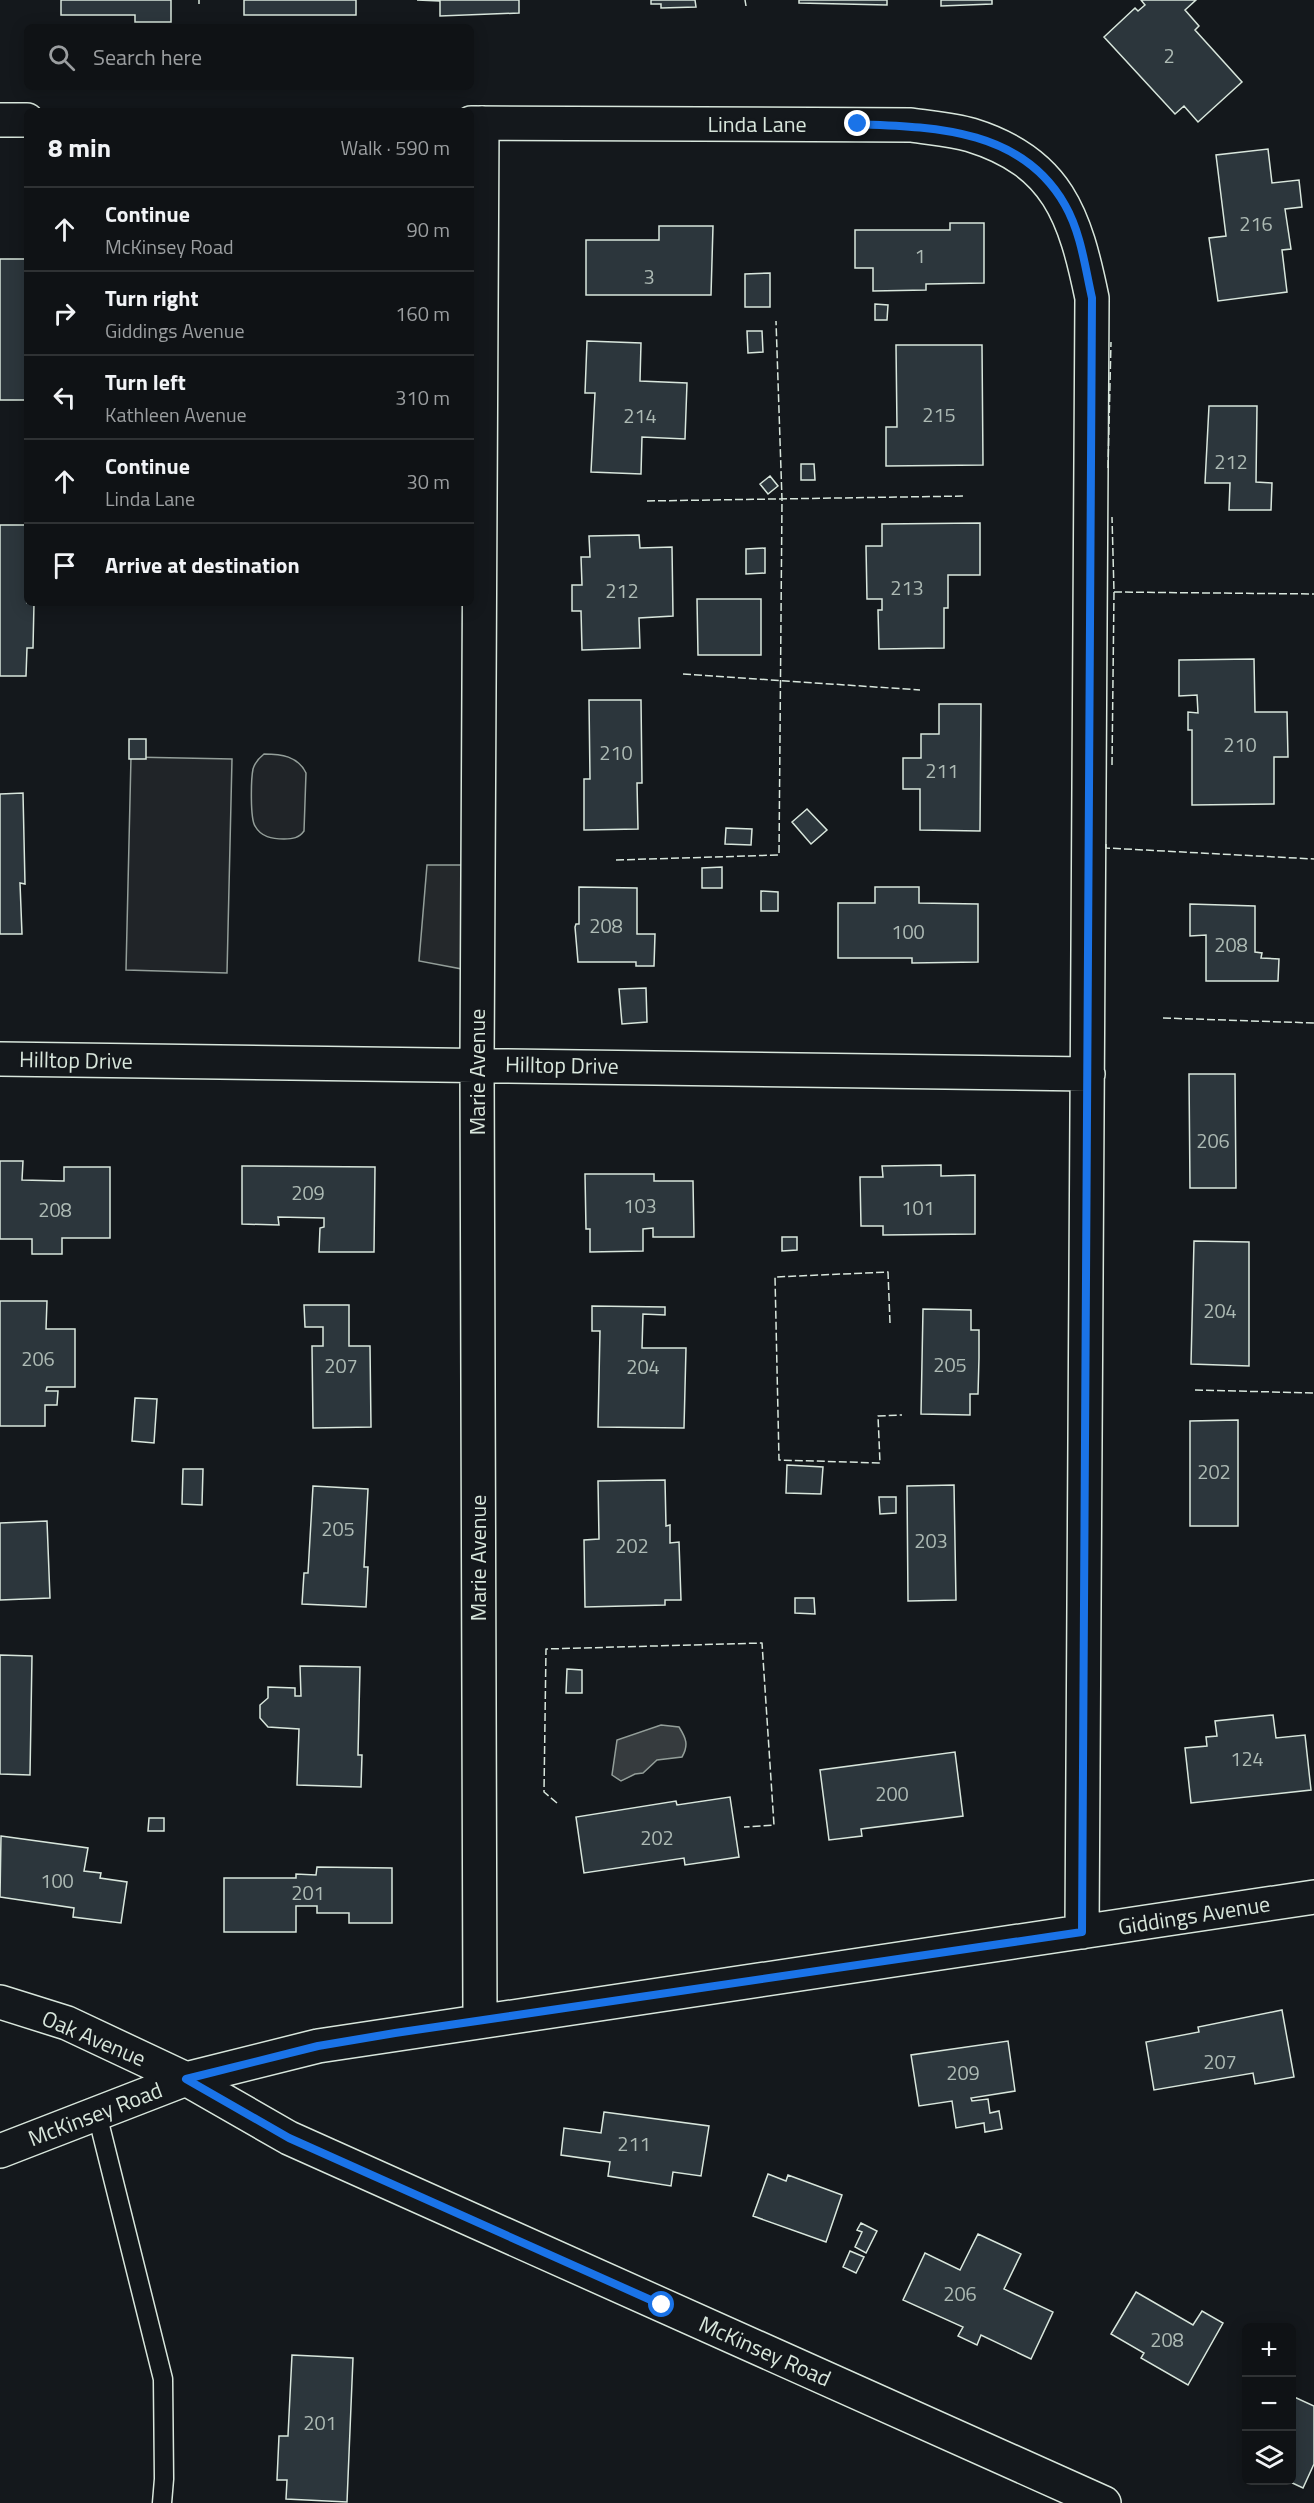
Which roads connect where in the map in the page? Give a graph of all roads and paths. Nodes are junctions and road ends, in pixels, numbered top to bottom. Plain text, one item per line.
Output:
1 (0, 120) edge
2 (24, 120) edge
3 (477, 123) edge
4 (0, 1059) edge
5 (477, 1064) junction
6 (1088, 1074) junction
7 (1314, 1897) edge
8 (1082, 1932) junction
9 (0, 2002) edge
10 (480, 2021) junction
11 (186, 2079) junction
12 (97, 2114) junction
13 (0, 2151) edge
14 (162, 2503) edge
15 (1104, 2503) edge

1 - 2 street
3 - 5 street, Marie Avenue
3 - 6 street, Linda Lane
4 - 5 street, Hilltop Drive
5 - 6 street, Hilltop Drive
5 - 10 street, Marie Avenue
6 - 8 street, Linda Lane
7 - 8 street, Giddings Avenue
8 - 10 street, Giddings Avenue
9 - 11 street, Oak Avenue
10 - 11 street, Giddings Avenue
11 - 12 street, McKinsey Road
11 - 15 street, McKinsey Road
12 - 13 street, McKinsey Road
12 - 14 lane

